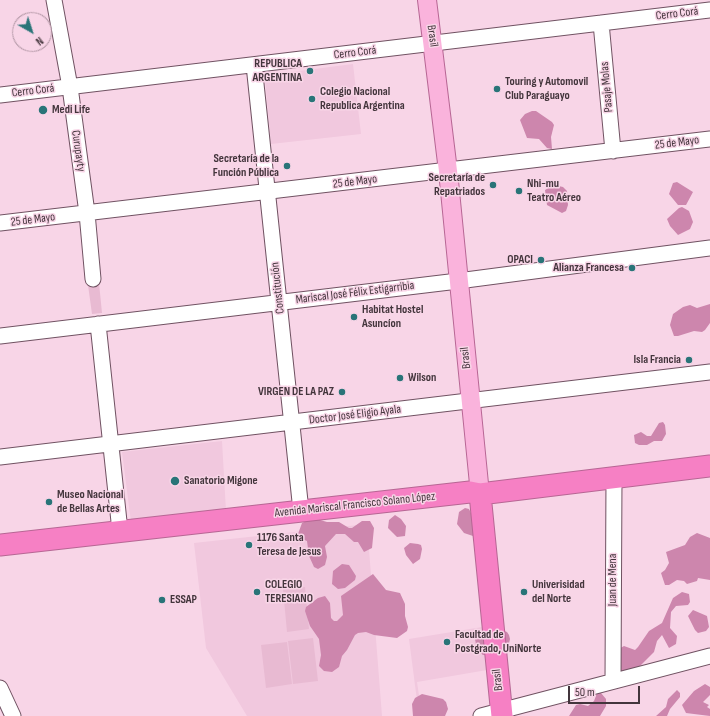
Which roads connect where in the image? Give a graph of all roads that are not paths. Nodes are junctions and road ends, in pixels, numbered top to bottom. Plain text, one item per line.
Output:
1 (54, 0) edge
2 (427, 0) edge
3 (710, 10) edge
4 (601, 23) junction
5 (434, 44) junction
6 (254, 65) junction
7 (70, 87) junction
8 (0, 95) edge
9 (710, 139) edge
10 (612, 151) junction
11 (448, 171) junction
12 (268, 192) junction
13 (86, 213) junction
14 (0, 224) edge
15 (710, 248) edge
16 (93, 278) dead end
17 (458, 281) junction
18 (279, 302) junction
19 (98, 324) junction
20 (0, 336) edge
21 (710, 372) edge
22 (470, 402) junction
23 (292, 423) junction
24 (111, 444) junction
25 (0, 457) edge
26 (710, 466) edge
27 (614, 478) junction
28 (479, 494) junction
29 (301, 511) junction
30 (232, 528) junction
31 (120, 531) junction
32 (0, 544) edge
33 (0, 555) edge
34 (710, 656) edge
35 (613, 681) junction
36 (0, 688) edge
37 (502, 713) edge
38 (13, 716) edge
39 (481, 716) edge

1 - 7 street, Curupayty
2 - 5 main road, Brasil
3 - 4 street, Cerro Corá
4 - 5 street, Cerro Corá
4 - 10 street, Pasaje Molas
5 - 6 street, Cerro Corá
5 - 11 main road, Brasil
6 - 7 street, Cerro Corá
6 - 12 street, Constitución
7 - 8 street, Cerro Corá
7 - 13 street, Curupayty
9 - 10 street, 25 de Mayo
10 - 11 street, 25 de Mayo
11 - 12 street, 25 de Mayo
11 - 17 main road, Brasil
12 - 13 street, 25 de Mayo
12 - 18 street, Constitución
13 - 14 street, 25 de Mayo
13 - 16 street, Curupayty
15 - 17 street, Mariscal José Félix Estigarribia
17 - 18 street, Mariscal José Félix Estigarribia
17 - 22 main road, Brasil
18 - 19 street, Mariscal José Félix Estigarribia
18 - 23 street, Constitución
19 - 20 street, Mariscal José Félix Estigarribia
19 - 24 street
21 - 22 street, Doctor José Eligio Ayala
22 - 23 street, Doctor José Eligio Ayala
22 - 28 main road, Brasil
23 - 24 street, Doctor José Eligio Ayala
23 - 29 street, Constitución
24 - 25 street, Doctor José Eligio Ayala
24 - 31 street
26 - 27 highway, Avenida Mariscal Francisco Solano López
27 - 28 highway, Avenida Mariscal Francisco Solano López
27 - 35 street, Juan de Mena
28 - 29 highway, Avenida Mariscal Francisco Solano López
28 - 30 highway, Avenida Mariscal Francisco Solano López
28 - 37 highway, Brasil
29 - 30 highway
29 - 31 highway, Avenida Mariscal Francisco Solano López
30 - 33 highway, Avenida Mariscal Francisco Solano López
31 - 32 highway, Avenida Mariscal Francisco Solano López
34 - 35 street
35 - 37 street
36 - 38 street
37 - 39 street

